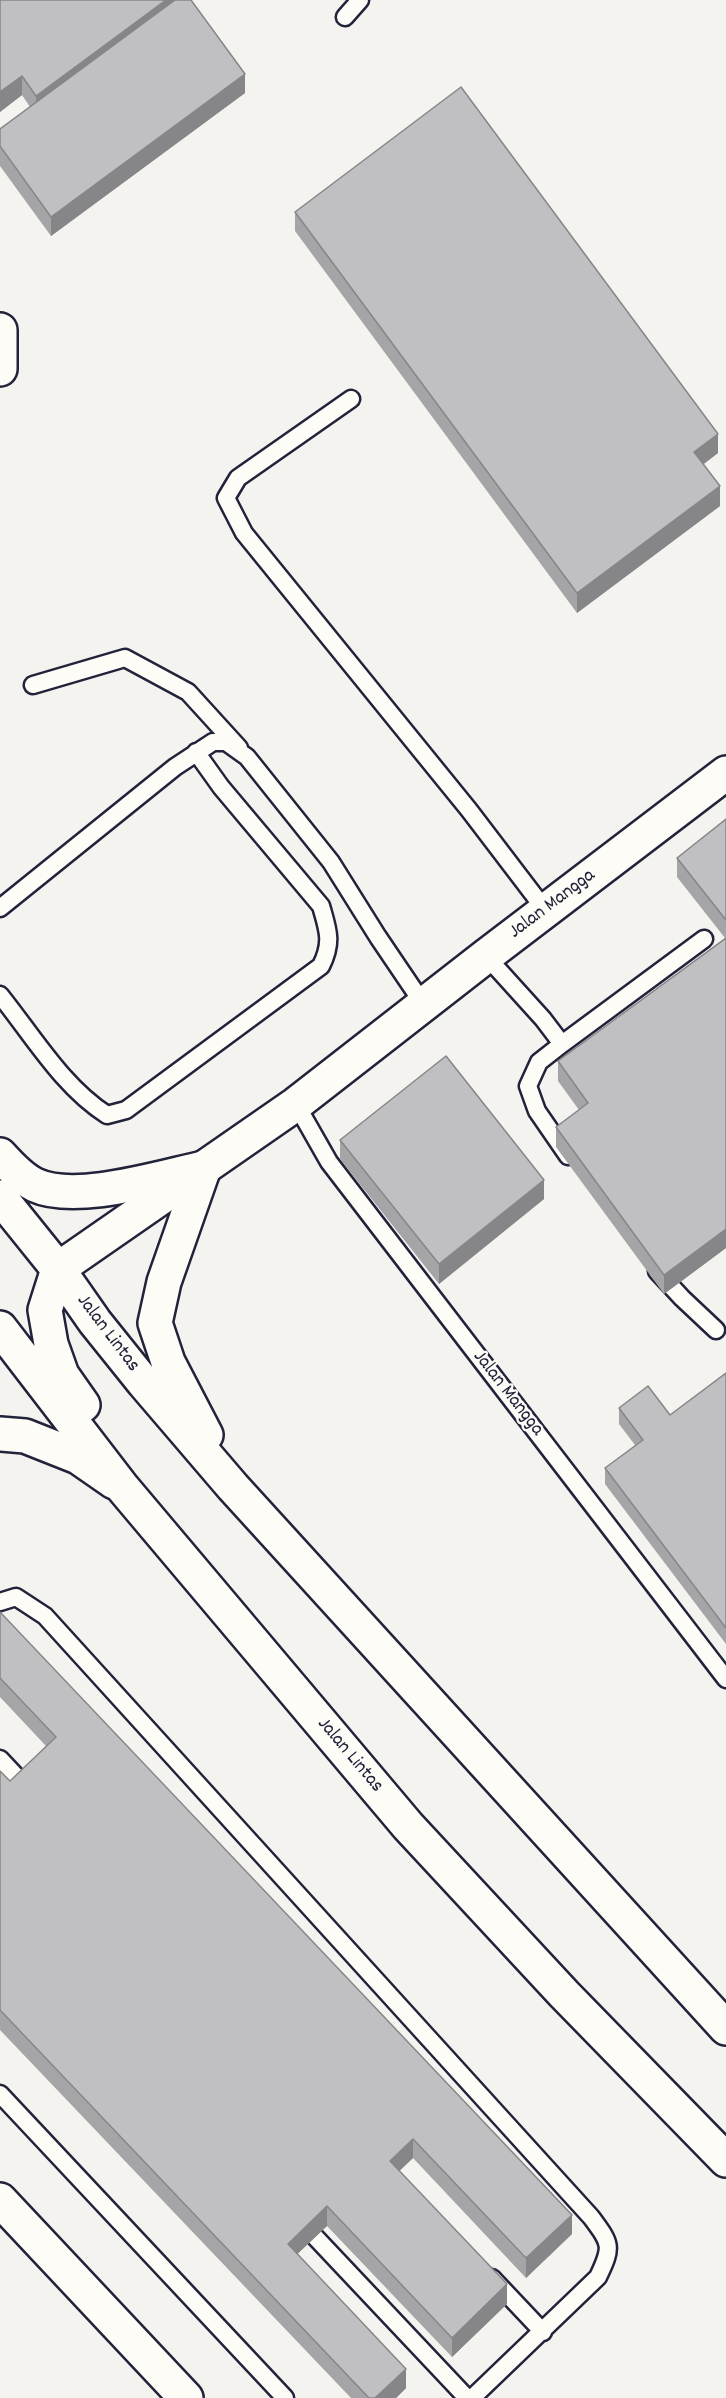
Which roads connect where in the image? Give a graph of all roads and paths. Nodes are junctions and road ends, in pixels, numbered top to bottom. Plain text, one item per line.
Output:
1 (360, 0) edge
2 (345, 17) dead end
3 (0, 330) edge
4 (0, 369) edge
5 (351, 399) dead end
6 (33, 685) dead end
7 (196, 752) junction
8 (247, 757) junction
9 (726, 773) edge
10 (0, 908) edge
11 (546, 911) junction
12 (704, 939) dead end
13 (486, 956) junction
14 (0, 995) edge
15 (424, 1005) junction
16 (562, 1044) junction
17 (296, 1104) junction
18 (0, 1155) edge
19 (576, 1166) edge
20 (204, 1168) junction
21 (0, 1197) edge
22 (648, 1261) edge
23 (58, 1269) junction
24 (0, 1328) edge
25 (716, 1329) dead end
26 (0, 1434) edge
27 (233, 1487) junction
28 (123, 1488) junction
29 (219, 1601) junction
30 (0, 1602) edge
31 (726, 1679) edge
32 (0, 1759) edge
33 (41, 1802) edge
34 (726, 2028) edge
35 (0, 2094) edge
36 (726, 2160) edge
37 (0, 2200) edge
38 (287, 2207) edge
39 (477, 2262) edge
40 (543, 2332) junction
41 (186, 2398) edge
42 (285, 2398) edge
43 (467, 2398) edge
44 (472, 2398) edge

1 - 2 lane
3 - 4 main road
5 - 11 lane
6 - 8 lane
7 - 8 lane
7 - 10 lane
7 - 14 lane
8 - 15 lane
9 - 11 main road, Jalan Mangga
11 - 13 main road, Jalan Mangga
12 - 16 lane
13 - 15 main road, Jalan Mangga
13 - 16 lane
15 - 17 main road, Jalan Mangga
16 - 19 lane
17 - 20 main road, Jalan Mangga
17 - 31 lane, Jalan Mangga
18 - 20 main road
20 - 23 main road, Jalan Mangga
20 - 27 main road
21 - 23 main road, Jalan Lintas
22 - 25 lane
23 - 27 main road, Jalan Lintas
23 - 29 main road
24 - 28 main road, Jalan Lintas
26 - 28 main road
27 - 34 main road, Jalan Lintas
28 - 29 main road, Jalan Lintas
29 - 36 main road, Jalan Lintas
30 - 40 lane
32 - 33 lane
35 - 42 lane
37 - 41 main road
38 - 43 lane
39 - 40 lane
40 - 44 lane

